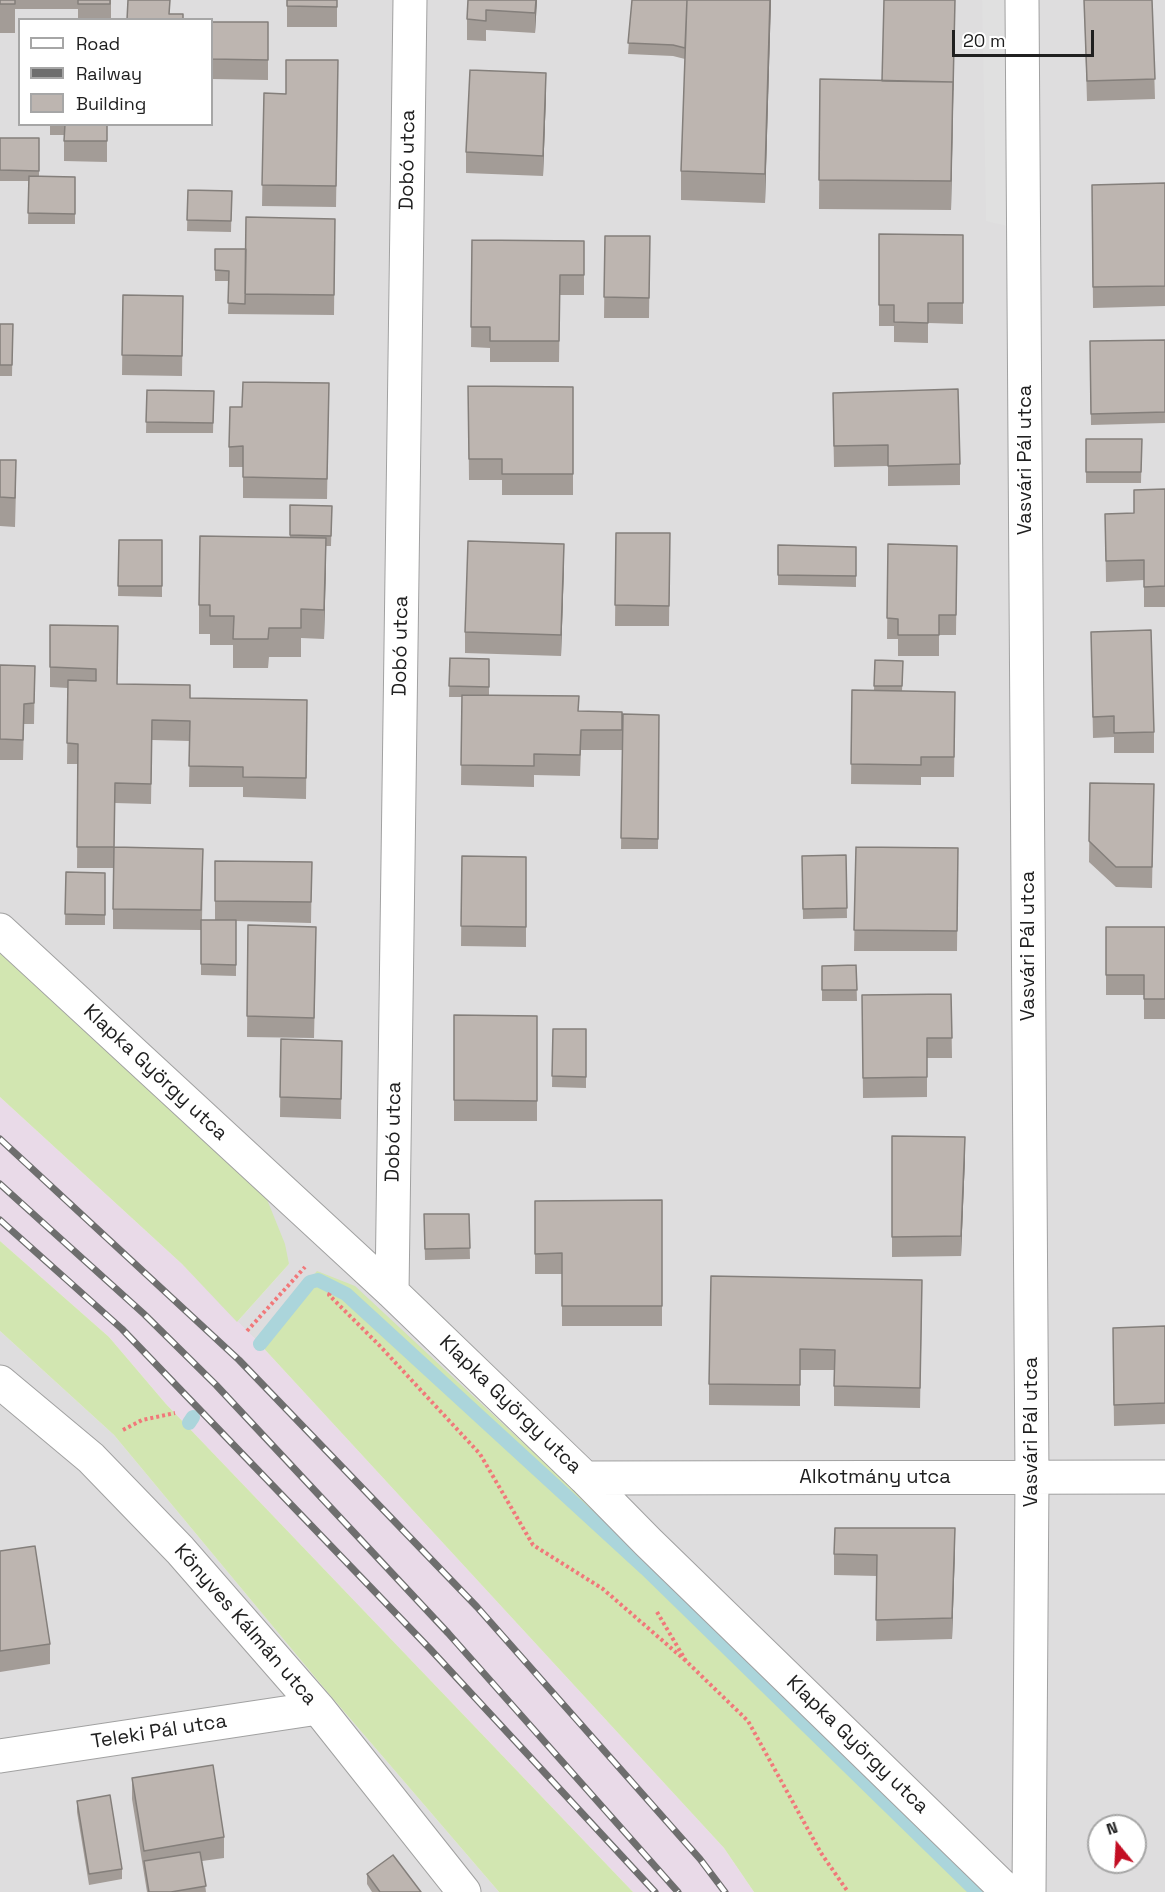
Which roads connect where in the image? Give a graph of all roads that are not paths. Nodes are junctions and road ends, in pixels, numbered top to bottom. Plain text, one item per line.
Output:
1 (410, 0) edge
2 (1022, 0) edge
3 (0, 930) edge
4 (392, 1292) junction
5 (0, 1382) edge
6 (1032, 1477) junction
7 (1165, 1477) edge
8 (585, 1478) junction
9 (318, 1708) junction
10 (0, 1756) edge
11 (464, 1892) edge
12 (1008, 1892) edge
13 (1029, 1892) edge

1 - 4 street, Dobó utca
2 - 6 street, Vasvári Pál utca
3 - 4 street, Klapka György utca
4 - 8 street, Klapka György utca
5 - 9 street, Könyves Kálmán utca
6 - 7 street, Alkotmány utca
6 - 8 street, Alkotmány utca
6 - 13 street, Vasvári Pál utca
8 - 12 street, Klapka György utca
9 - 10 street, Teleki Pál utca
9 - 11 street, Könyves Kálmán utca

